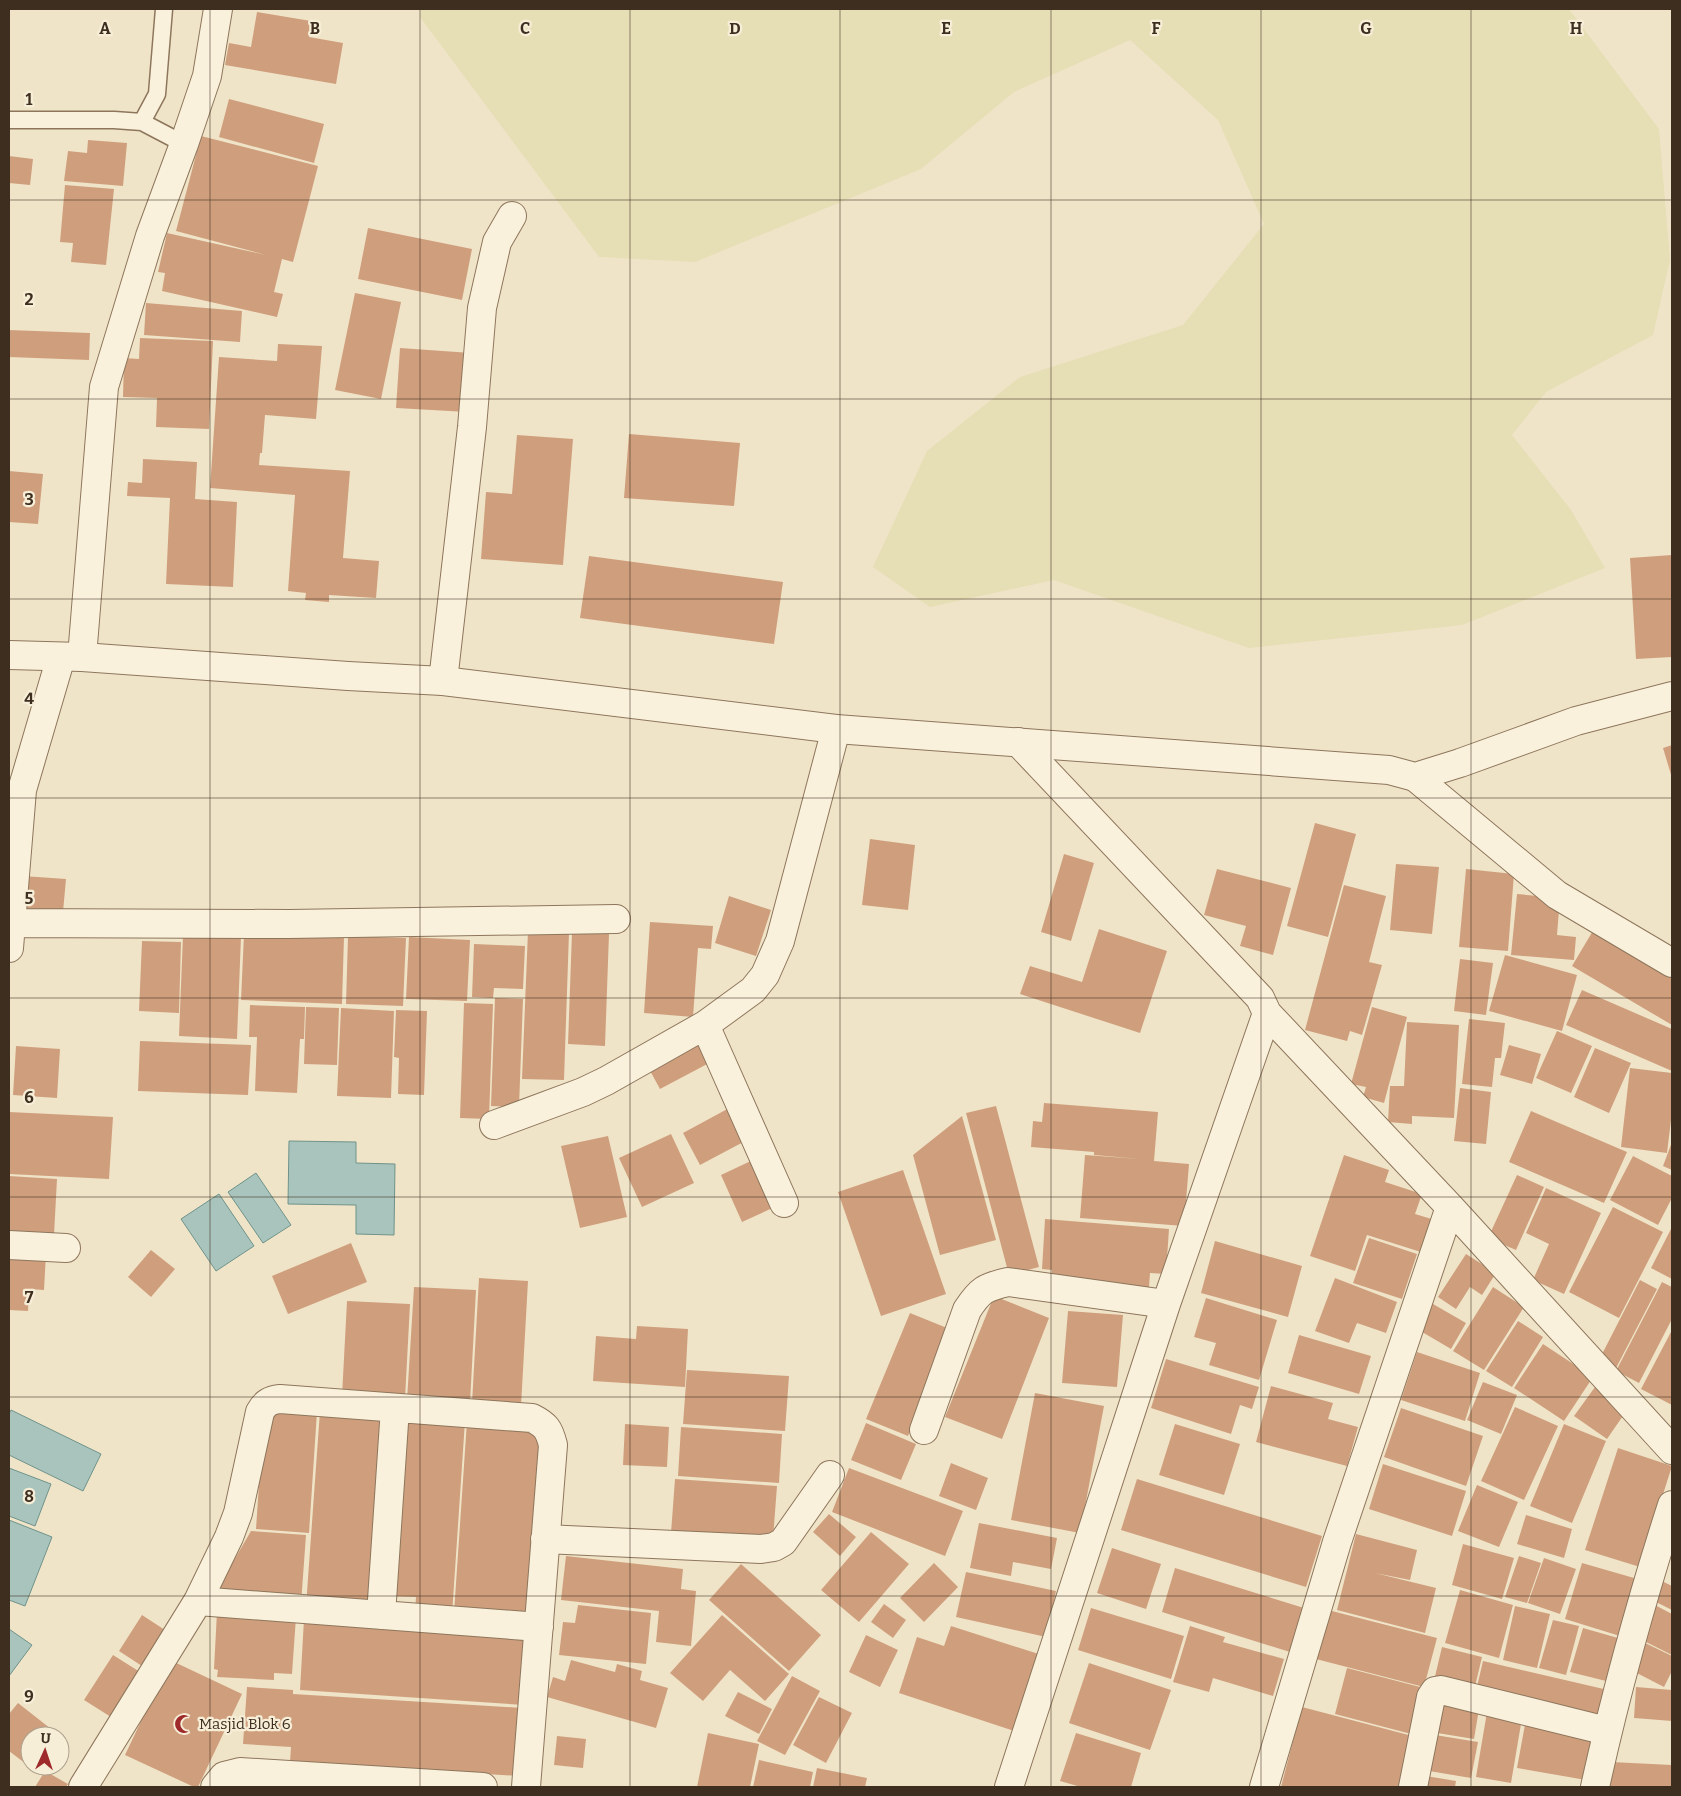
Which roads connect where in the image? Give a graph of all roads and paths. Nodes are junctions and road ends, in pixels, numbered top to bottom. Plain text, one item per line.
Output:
1 (164, 9) edge
2 (218, 9) edge
3 (9, 120) edge
4 (142, 122) junction
5 (184, 144) junction
6 (512, 216) dead end
7 (9, 655) edge
8 (72, 657) junction
9 (443, 681) junction
10 (1672, 696) edge
11 (836, 729) junction
12 (1018, 742) junction
13 (1415, 777) junction
14 (616, 919) dead end
15 (9, 931) edge
16 (1672, 962) edge
17 (1267, 1012) junction
18 (705, 1025) junction
19 (494, 1125) dead end
20 (784, 1203) dead end
21 (1450, 1207) junction
22 (9, 1245) edge
23 (66, 1248) dead end
24 (1166, 1304) junction
25 (395, 1408) junction
26 (924, 1430) dead end
27 (1672, 1450) edge
28 (830, 1475) dead end
29 (1672, 1505) edge
30 (545, 1539) junction
31 (1664, 1563) edge
32 (198, 1601) junction
33 (381, 1615) junction
34 (539, 1627) junction
35 (1607, 1731) junction
36 (368, 1784) edge
37 (83, 1787) edge
38 (215, 1787) edge
39 (483, 1787) edge
40 (526, 1787) edge
41 (1009, 1787) edge
42 (1264, 1787) edge
43 (1414, 1787) edge
44 (1595, 1787) edge

1 - 4 lane
2 - 5 street
3 - 4 lane
4 - 5 lane
5 - 8 street
6 - 9 street
7 - 8 street
8 - 9 street
8 - 15 street
9 - 11 street
10 - 13 street
11 - 12 street
11 - 18 street
12 - 13 street
12 - 17 street
13 - 16 street
14 - 15 street
17 - 21 street
17 - 24 street
18 - 19 street
18 - 20 street
21 - 27 street
21 - 42 street
22 - 23 street
24 - 26 street
24 - 41 street
25 - 30 street
25 - 32 street
25 - 33 street
28 - 30 street
29 - 31 street
30 - 34 street
31 - 35 street
32 - 33 street
32 - 37 street
33 - 34 street
34 - 40 street
35 - 43 street
35 - 44 street
36 - 38 street
36 - 39 street

